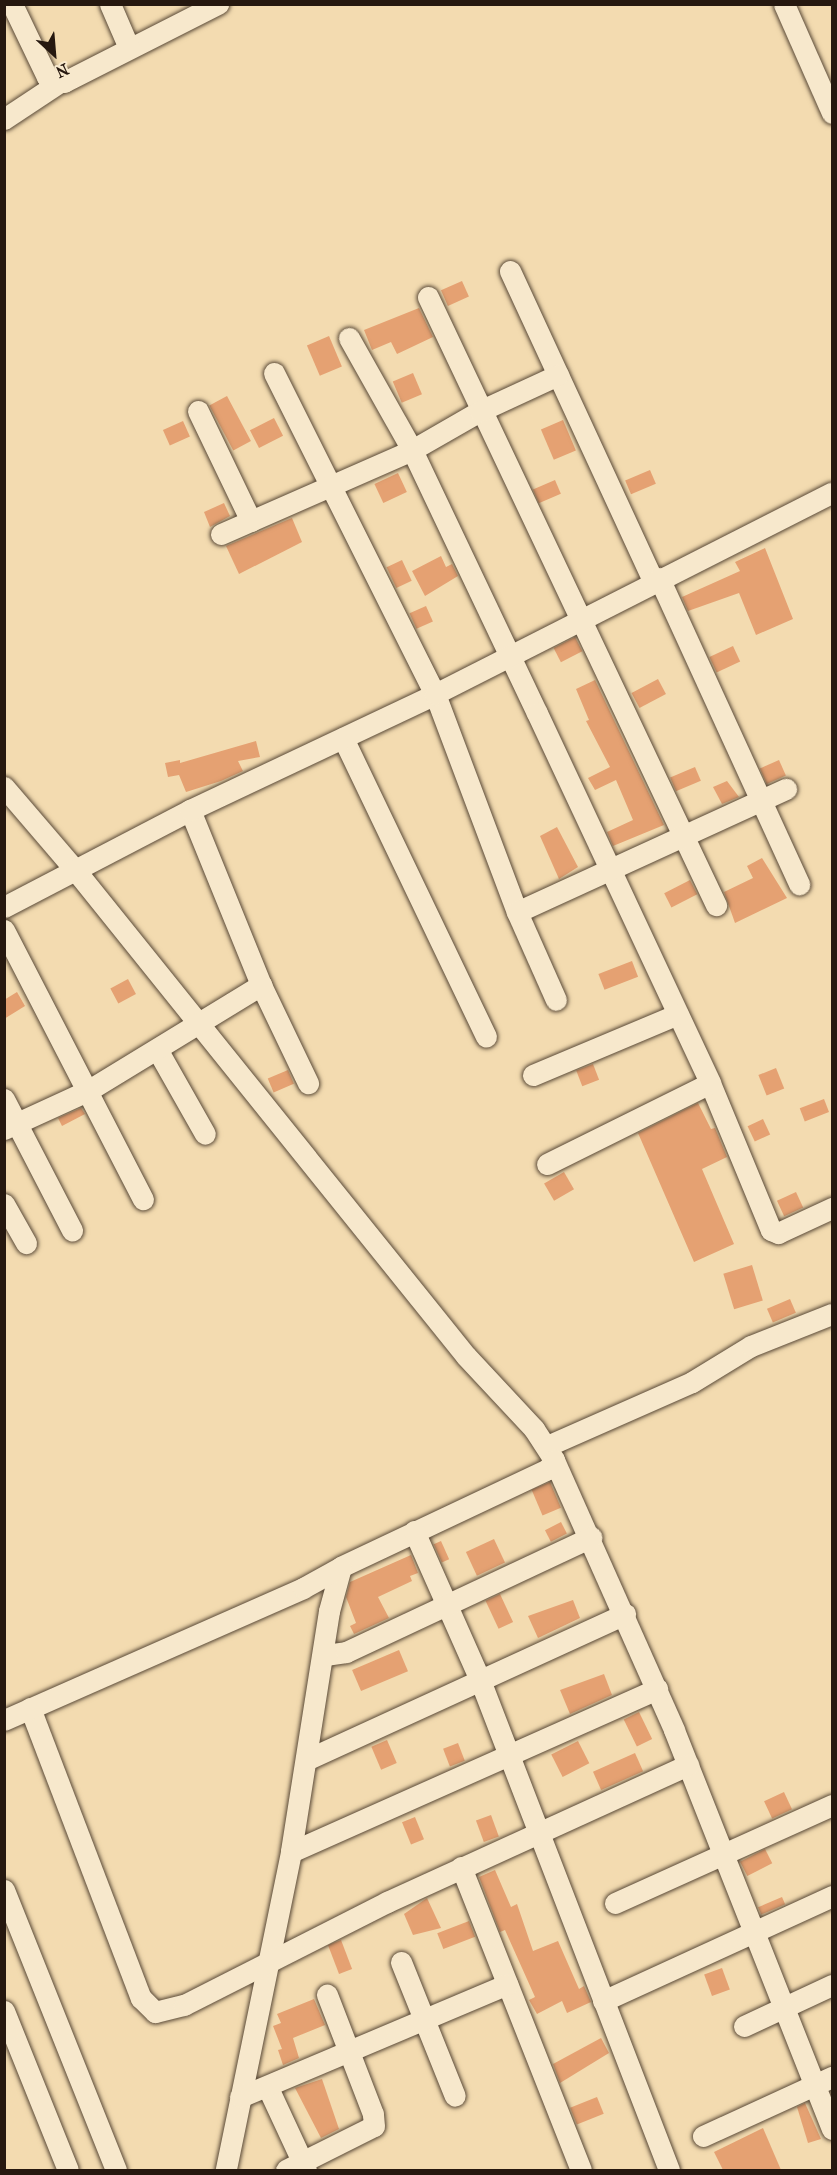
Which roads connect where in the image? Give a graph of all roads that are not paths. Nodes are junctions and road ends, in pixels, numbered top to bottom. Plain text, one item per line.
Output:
1 (12, 4) edge
2 (110, 4) edge
3 (784, 4) edge
4 (212, 6) edge
5 (129, 48) junction
6 (60, 82) junction
7 (832, 113) edge
8 (4, 119) edge
9 (510, 271) dead end
10 (428, 297) dead end
11 (350, 338) dead end
12 (274, 373) dead end
13 (558, 375) junction
14 (198, 411) dead end
15 (480, 411) junction
16 (412, 450) junction
17 (331, 487) junction
18 (832, 493) edge
19 (251, 521) junction
20 (221, 534) dead end
21 (656, 580) junction
22 (580, 620) junction
23 (508, 657) junction
24 (435, 694) junction
25 (343, 738) junction
26 (4, 787) edge
27 (786, 789) dead end
28 (762, 800) junction
29 (190, 810) junction
30 (684, 837) junction
31 (611, 870) junction
32 (76, 871) junction
33 (799, 884) dead end
34 (716, 905) dead end
35 (4, 907) edge
36 (517, 912) junction
37 (4, 930) edge
38 (261, 985) junction
39 (556, 1000) dead end
40 (678, 1014) junction
41 (198, 1025) junction
42 (486, 1036) dead end
43 (158, 1051) junction
44 (533, 1075) dead end
45 (308, 1083) dead end
46 (710, 1083) junction
47 (89, 1090) junction
48 (4, 1100) edge
49 (11, 1126) edge
50 (205, 1134) dead end
51 (547, 1164) dead end
52 (143, 1199) dead end
53 (4, 1204) edge
54 (832, 1208) edge
55 (72, 1230) dead end
56 (26, 1243) dead end
57 (832, 1314) edge
58 (551, 1453) junction
59 (414, 1531) junction
60 (591, 1537) junction
61 (341, 1567) junction
62 (446, 1605) junction
63 (625, 1614) junction
64 (325, 1655) junction
65 (480, 1680) junction
66 (657, 1689) junction
67 (30, 1708) junction
68 (4, 1720) edge
69 (510, 1757) junction
70 (306, 1760) junction
71 (688, 1765) junction
72 (832, 1805) edge
73 (540, 1831) junction
74 (291, 1852) junction
75 (723, 1853) junction
76 (461, 1868) junction
77 (4, 1890) edge
78 (832, 1896) edge
79 (615, 1903) dead end
80 (753, 1931) junction
81 (271, 1958) junction
82 (401, 1962) dead end
83 (507, 1984) junction
84 (832, 1985) edge
85 (327, 1995) dead end
86 (603, 2001) junction
87 (783, 2008) junction
88 (4, 2011) edge
89 (424, 2020) junction
90 (744, 2026) dead end
91 (349, 2052) junction
92 (824, 2081) edge
93 (268, 2088) junction
94 (240, 2097) junction
95 (455, 2097) dead end
96 (832, 2129) edge
97 (703, 2136) dead end
98 (298, 2168) edge
99 (68, 2170) edge
100 (116, 2170) edge
101 (226, 2170) edge
102 (580, 2170) edge
103 (669, 2170) edge

1 - 6 street
2 - 5 street
3 - 7 street
4 - 5 street
5 - 6 street
6 - 8 street
9 - 13 street
10 - 15 street
11 - 16 street
12 - 17 street
13 - 15 street
13 - 21 street
14 - 19 street
15 - 16 street
15 - 22 street
16 - 17 street
16 - 23 street
17 - 19 street
17 - 24 street
18 - 21 street
19 - 20 street
21 - 22 street
21 - 28 street
22 - 23 street
22 - 30 street
23 - 24 street
23 - 31 street
24 - 25 street
24 - 36 street
25 - 29 street
25 - 42 street
26 - 32 street
27 - 28 street
28 - 30 street
28 - 33 street
29 - 32 street
29 - 38 street
30 - 31 street
30 - 34 street
31 - 36 street
31 - 40 street
32 - 35 street
32 - 41 street
36 - 39 street
37 - 47 street
38 - 41 street
38 - 45 street
40 - 44 street
40 - 46 street
41 - 43 street
41 - 58 street
43 - 47 street
43 - 50 street
46 - 51 street
46 - 54 street
47 - 49 street
47 - 52 street
48 - 49 street
49 - 55 street
53 - 56 street
57 - 58 street
58 - 59 street
58 - 60 street
59 - 61 street
59 - 62 street
60 - 62 street
60 - 63 street
61 - 64 street
61 - 67 street
62 - 64 street
62 - 65 street
63 - 65 street
63 - 66 street
64 - 70 street
65 - 69 street
65 - 70 street
66 - 69 street
66 - 71 street
67 - 68 street
67 - 81 street
69 - 73 street
69 - 74 street
70 - 74 street
71 - 73 street
71 - 75 street
72 - 75 street
73 - 76 street
73 - 86 street
74 - 81 street
75 - 79 street
75 - 80 street
76 - 81 street
76 - 83 street
77 - 100 street
78 - 80 street
80 - 86 street
80 - 87 street
81 - 94 street
82 - 89 street
83 - 89 street
83 - 102 street
84 - 87 street
85 - 91 street
86 - 103 street
87 - 90 street
87 - 92 street
88 - 99 street
89 - 91 street
89 - 95 street
91 - 93 street
91 - 98 street
92 - 96 street
92 - 97 street
93 - 94 street
93 - 98 street
94 - 101 street

